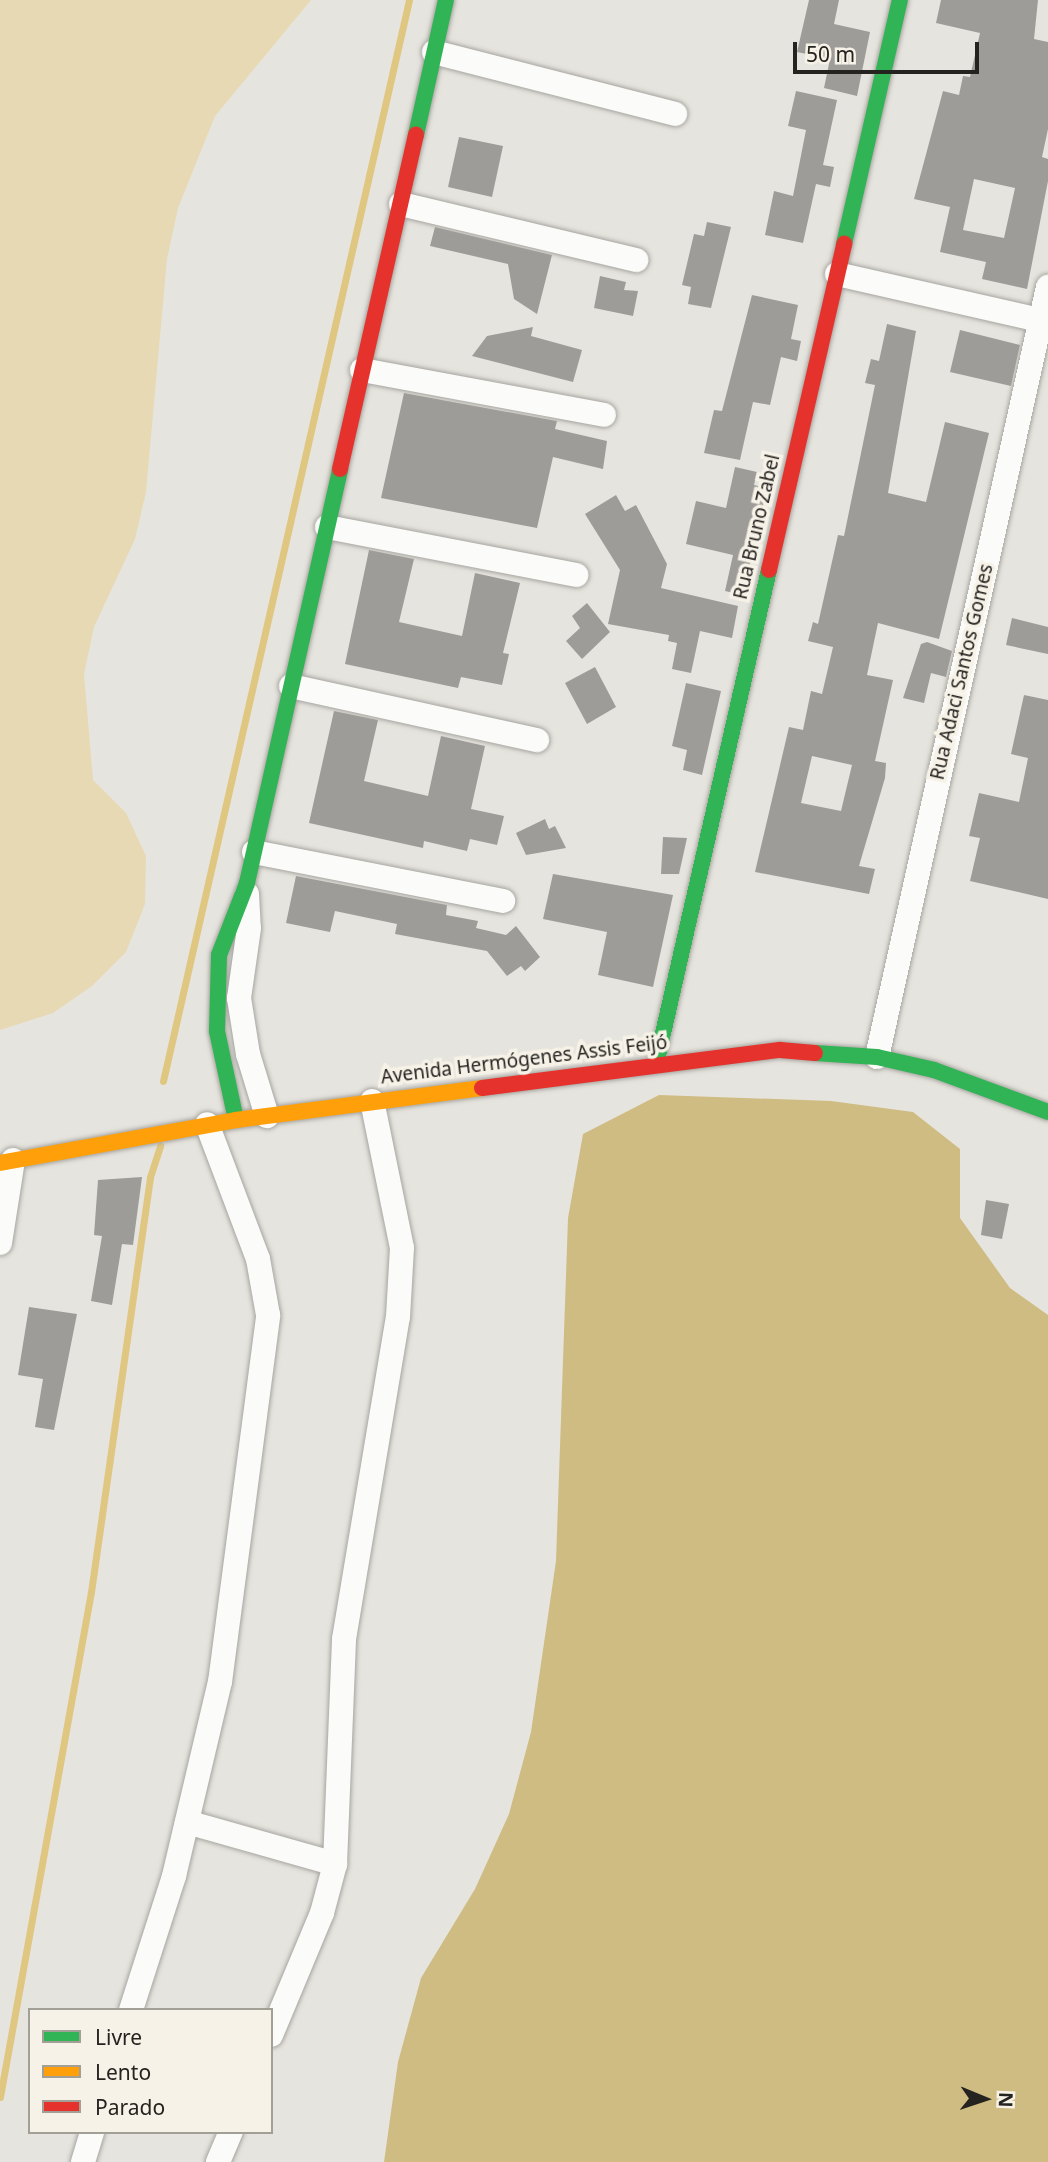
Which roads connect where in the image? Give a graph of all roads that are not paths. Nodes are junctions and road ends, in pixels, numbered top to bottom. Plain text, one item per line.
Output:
1 (446, 0) edge
2 (900, 0) edge
3 (434, 51) junction
4 (675, 114) dead end
5 (401, 204) junction
6 (636, 260) dead end
7 (837, 274) junction
8 (1048, 287) edge
9 (1044, 321) edge
10 (362, 370) junction
11 (604, 415) dead end
12 (327, 527) junction
13 (576, 575) dead end
14 (291, 686) junction
15 (537, 740) dead end
16 (254, 852) junction
17 (247, 883) junction
18 (503, 901) dead end
19 (877, 1058) junction
20 (656, 1064) junction
21 (372, 1101) junction
22 (1048, 1112) edge
23 (267, 1116) junction
24 (236, 1120) junction
25 (207, 1124) junction
26 (6, 1161) edge
27 (0, 1243) edge
28 (187, 1822) junction
29 (335, 1864) junction
30 (132, 2008) edge
31 (273, 2030) edge
32 (91, 2134) edge
33 (230, 2134) edge
34 (83, 2162) edge
35 (218, 2162) edge

1 - 3 street
2 - 7 street, Rua Bruno Zabel
3 - 4 street
3 - 5 street
5 - 6 street
5 - 10 street
7 - 9 street
7 - 20 street, Rua Bruno Zabel
8 - 9 street, Rua Adaci Santos Gomes
9 - 19 street, Rua Adaci Santos Gomes
10 - 11 street
10 - 12 street
12 - 13 street
12 - 14 street
14 - 15 street
14 - 16 street
16 - 17 street
16 - 18 street
17 - 23 street
17 - 24 street
19 - 20 street, Avenida Hermógenes Assis Feijó
19 - 22 street, Avenida Hermógenes Assis Feijó
20 - 21 street, Avenida Hermógenes Assis Feijó
21 - 23 street, Avenida Hermógenes Assis Feijó
21 - 29 street
23 - 24 street, Avenida Hermógenes Assis Feijó
24 - 25 street, Avenida Hermógenes Assis Feijó
25 - 26 street, Avenida Hermógenes Assis Feijó
25 - 28 street
26 - 27 street
28 - 29 street
28 - 30 street
29 - 31 street
32 - 34 street
33 - 35 street

